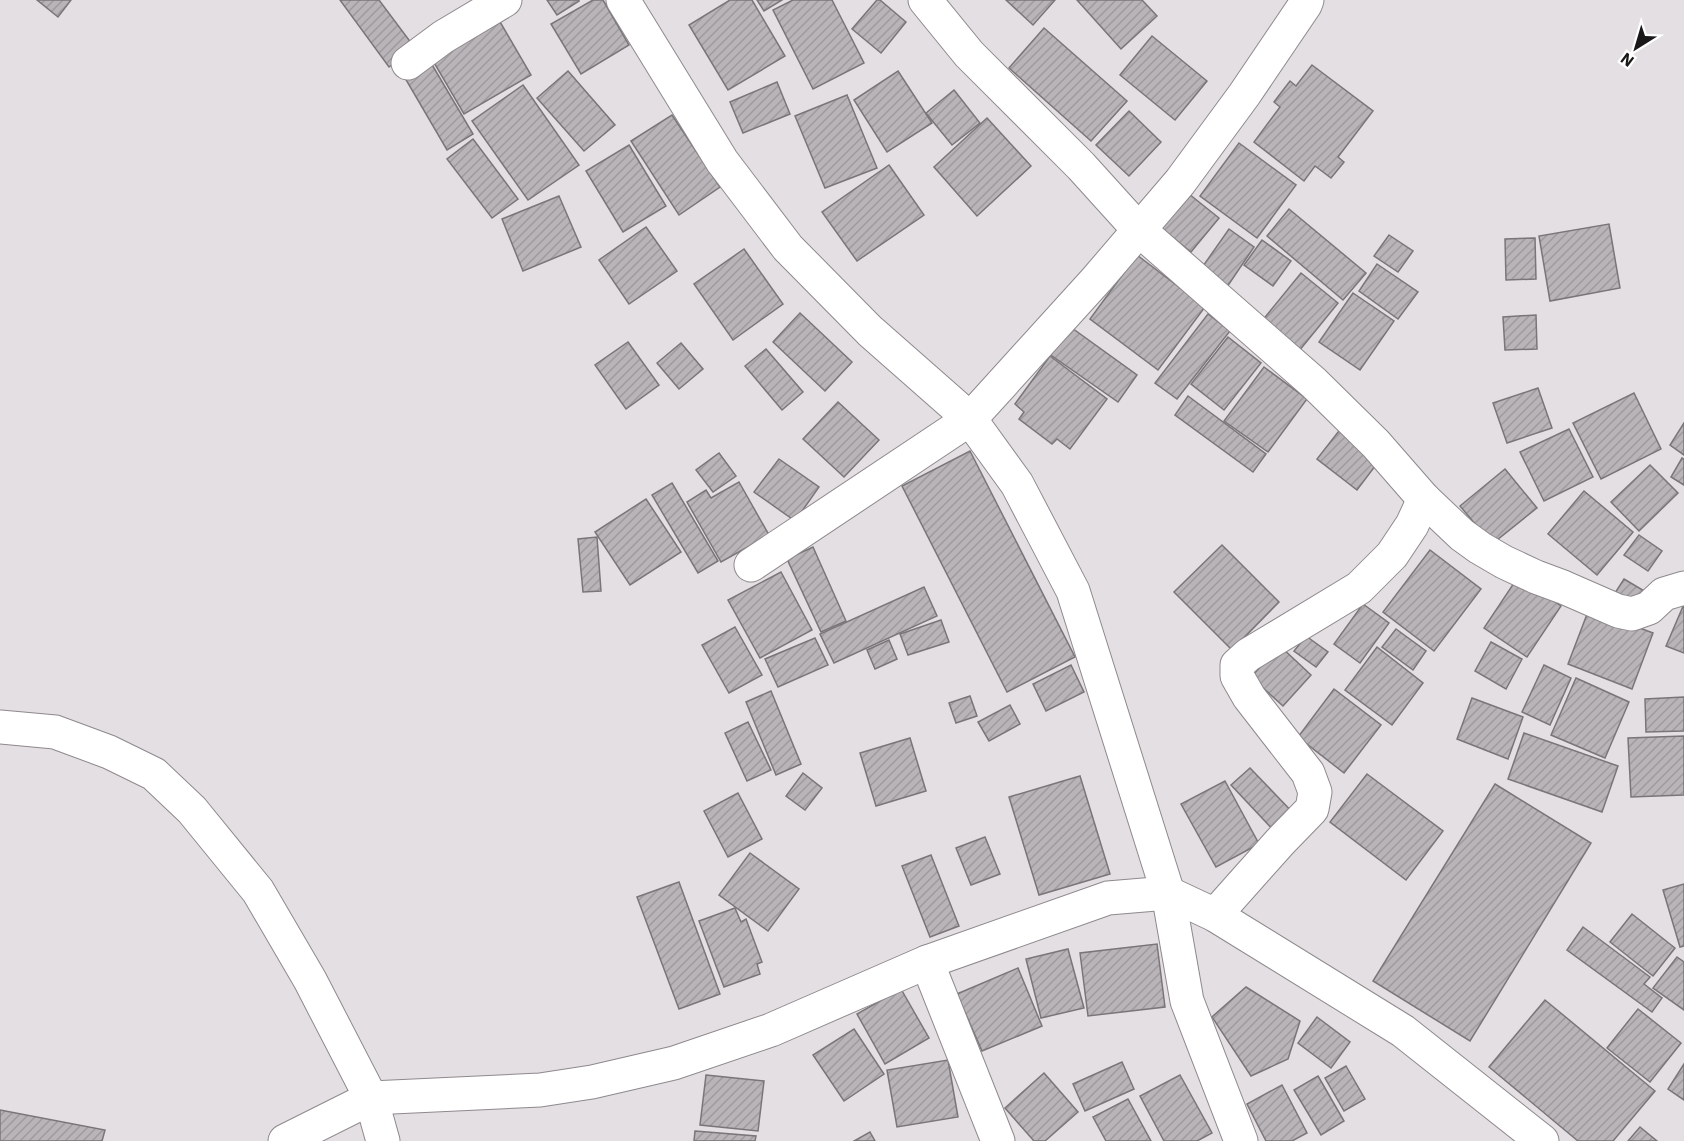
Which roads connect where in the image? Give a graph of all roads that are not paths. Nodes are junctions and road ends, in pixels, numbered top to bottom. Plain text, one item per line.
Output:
1 (505, 0) edge
2 (623, 0) edge
3 (925, 0) edge
4 (1307, 0) edge
5 (408, 63) dead end
6 (1138, 229) junction
7 (970, 419) junction
8 (1424, 499) junction
9 (751, 565) dead end
10 (1684, 588) edge
11 (0, 727) edge
12 (1168, 893) junction
13 (1215, 915) junction
14 (927, 962) junction
15 (371, 1098) junction
16 (285, 1141) edge
17 (383, 1141) edge
18 (998, 1141) edge
19 (1241, 1141) edge
20 (1542, 1141) edge

1 - 5 street
2 - 7 street
3 - 6 street
4 - 6 street
6 - 7 street
6 - 8 street
7 - 9 street
7 - 12 street
8 - 10 street
8 - 13 street
11 - 15 street
12 - 13 street
12 - 14 street
12 - 19 street
13 - 20 street
14 - 15 street
14 - 18 street
15 - 16 street
15 - 17 street

